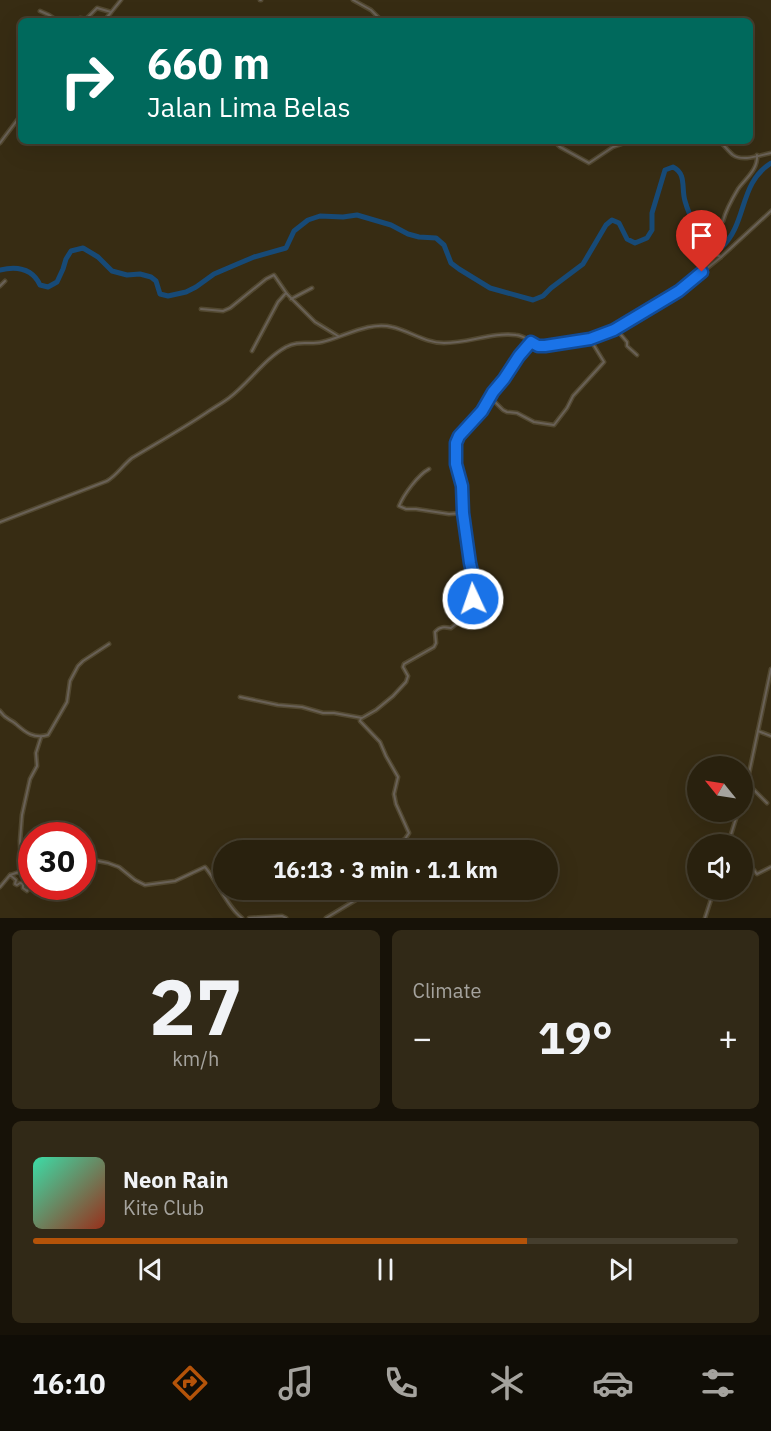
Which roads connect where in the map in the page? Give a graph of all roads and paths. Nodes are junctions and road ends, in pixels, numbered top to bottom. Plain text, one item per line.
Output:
1 (121, 0) edge
2 (353, 0) edge
3 (40, 12) dead end
4 (111, 12) junction
5 (54, 18) edge
6 (87, 18) edge
7 (106, 18) edge
8 (379, 18) edge
9 (18, 119) edge
10 (0, 143) edge
11 (557, 144) edge
12 (623, 144) edge
13 (722, 144) edge
14 (771, 153) edge
15 (757, 155) junction
16 (771, 210) edge
17 (723, 221) dead end
18 (702, 239) dead end
19 (721, 257) junction
20 (5, 281) dead end
21 (0, 286) edge
22 (312, 288) dead end
23 (287, 294) junction
24 (291, 299) junction
25 (201, 309) dead end
26 (616, 329) junction
27 (338, 337) junction
28 (590, 339) junction
29 (531, 342) junction
30 (252, 351) dead end
31 (637, 355) dead end
32 (488, 401) junction
33 (429, 469) dead end
34 (463, 513) junction
35 (0, 522) edge
36 (109, 644) dead end
37 (771, 669) edge
38 (240, 698) dead end
39 (0, 711) edge
40 (361, 718) junction
41 (758, 731) junction
42 (771, 736) edge
43 (41, 737) junction
44 (753, 756) edge
45 (753, 789) edge
46 (767, 803) dead end
47 (21, 822) edge
48 (403, 840) edge
49 (96, 861) edge
50 (771, 867) edge
51 (753, 869) edge
52 (18, 872) edge
53 (10, 875) junction
54 (18, 885) edge
55 (0, 887) edge
56 (356, 900) edge
57 (711, 900) edge
58 (242, 918) edge
59 (249, 918) edge
60 (286, 918) edge
61 (326, 918) edge
62 (705, 918) edge

1 - 4 street
2 - 8 street
3 - 5 street
4 - 6 street
4 - 7 street
9 - 10 street
11 - 12 street
13 - 15 street
14 - 15 street
15 - 17 street
16 - 19 street
18 - 19 street
19 - 26 street
20 - 21 street
22 - 24 street
23 - 24 street
23 - 25 street
23 - 30 street
24 - 27 street
26 - 28 street
26 - 31 street
27 - 29 street
27 - 35 street
28 - 29 street
28 - 32 street
29 - 32 street
32 - 34 street
33 - 34 street
34 - 40 street
36 - 43 street
37 - 41 street
38 - 40 street
39 - 43 street
40 - 48 street
41 - 42 street
41 - 44 street
43 - 47 street
45 - 46 street
49 - 58 street
50 - 51 street
52 - 53 street
53 - 54 street
53 - 55 street
56 - 61 street
57 - 62 street
59 - 60 street

